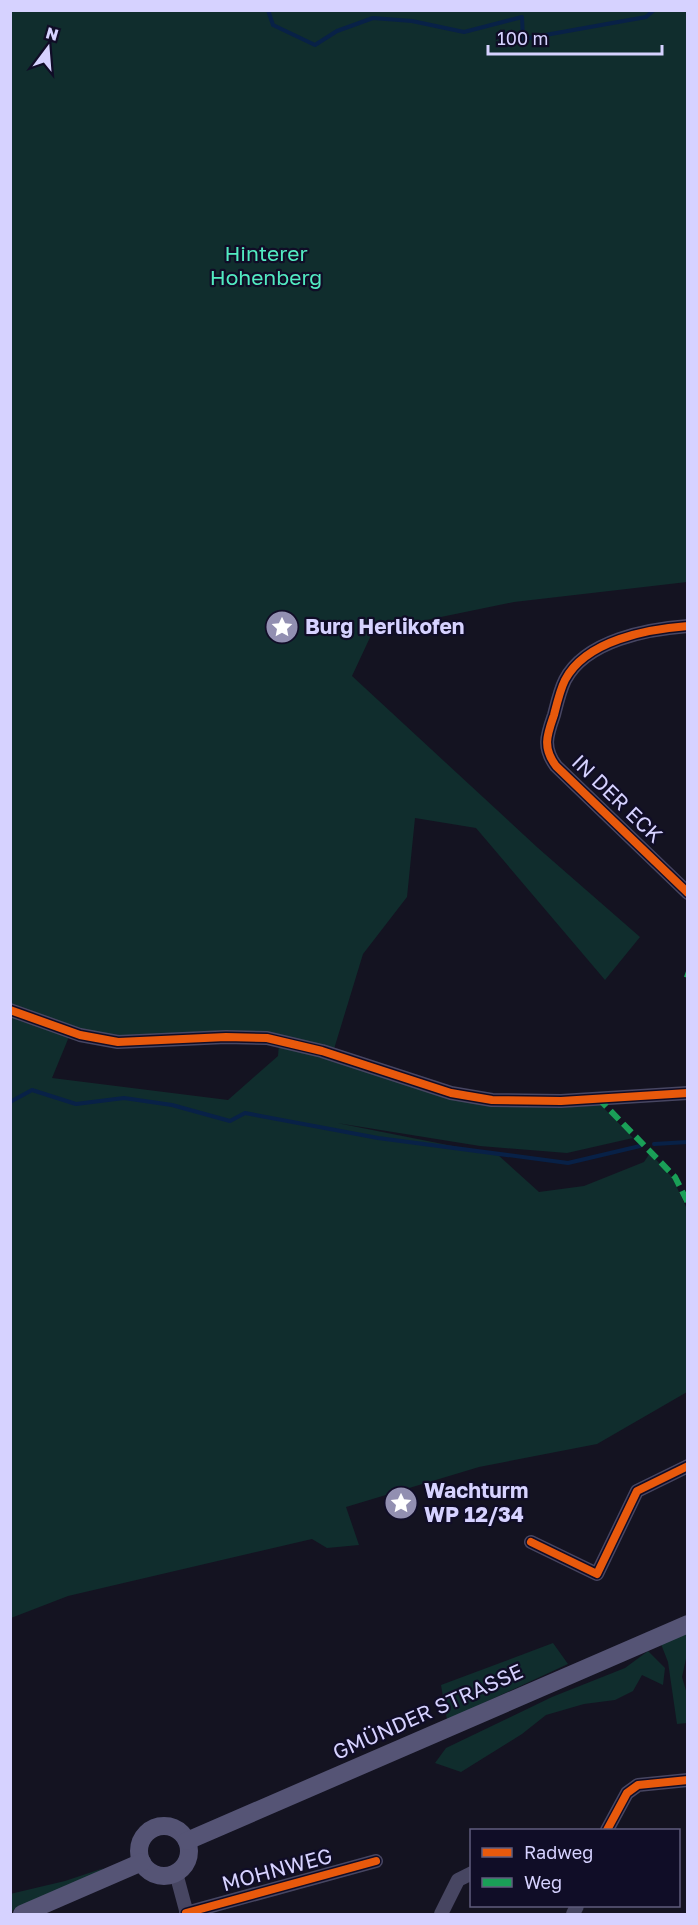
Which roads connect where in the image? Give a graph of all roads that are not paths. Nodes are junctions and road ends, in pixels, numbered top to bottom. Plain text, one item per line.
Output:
1 (687, 626) edge
2 (687, 893) edge
3 (10, 1010) edge
4 (687, 1093) edge
5 (687, 1466) edge
6 (531, 1542) dead end
7 (687, 1624) edge
8 (687, 1780) edge
9 (608, 1829) edge
10 (187, 1841) junction
11 (376, 1861) dead end
12 (142, 1862) junction
13 (176, 1873) junction
14 (470, 1874) edge
15 (22, 1914) edge
16 (186, 1914) edge
17 (441, 1914) edge

1 - 2 street, IN DER ECK
3 - 4 street
5 - 6 street
7 - 10 main road, GMÜNDER STRASSE
8 - 9 street
10 - 12 main road
10 - 13 main road
11 - 16 street, MOHNWEG
12 - 13 main road
12 - 15 main road
13 - 16 street
14 - 17 street

